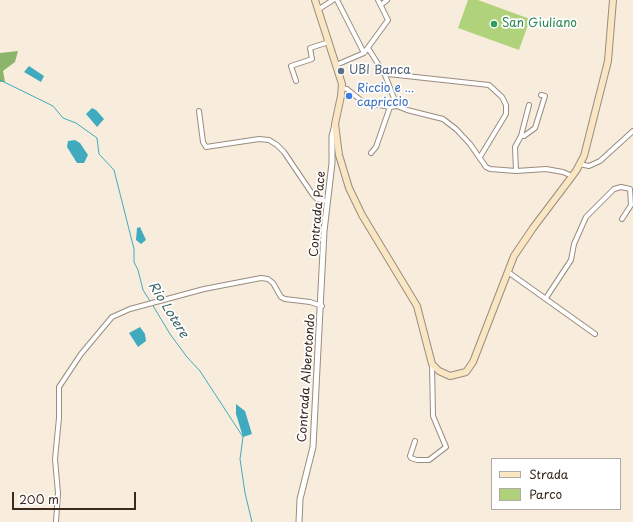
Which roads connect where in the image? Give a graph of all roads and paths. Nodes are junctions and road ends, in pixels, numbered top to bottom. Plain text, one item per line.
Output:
1 (315, 0) edge
2 (332, 0) edge
3 (337, 0) edge
4 (378, 0) edge
5 (387, 0) edge
6 (613, 0) edge
7 (381, 4) junction
8 (318, 9) junction
9 (329, 42) junction
10 (368, 48) junction
11 (364, 53) junction
12 (336, 65) junction
13 (385, 75) junction
14 (296, 81) dead end
15 (342, 88) junction
16 (541, 95) dead end
17 (529, 105) dead end
18 (390, 106) junction
19 (398, 106) junction
20 (199, 111) dead end
21 (335, 124) junction
22 (633, 130) edge
23 (522, 136) junction
24 (371, 153) dead end
25 (480, 157) junction
26 (580, 164) junction
27 (516, 171) junction
28 (572, 176) junction
29 (326, 201) junction
30 (622, 218) dead end
31 (508, 272) junction
32 (546, 298) junction
33 (322, 306) junction
34 (595, 334) dead end
35 (432, 364) junction
36 (415, 441) dead end
37 (56, 522) edge
38 (299, 522) edge

1 - 8 main road
2 - 8 street
3 - 11 street
4 - 7 street
5 - 7 street
6 - 26 main road
7 - 10 street
8 - 9 main road
9 - 12 main road
9 - 14 street
10 - 11 street
10 - 13 street
11 - 12 street
12 - 15 main road
13 - 19 street
13 - 25 street
15 - 18 street
15 - 21 main road
16 - 23 street
17 - 23 street
18 - 19 street
18 - 24 street
19 - 25 street
20 - 29 street
21 - 29 street, Contrada Pace
21 - 35 main road
22 - 26 street
23 - 27 street
25 - 27 street
26 - 28 main road
27 - 28 street
28 - 31 main road
29 - 33 street, Contrada Pace
30 - 32 street
31 - 32 street
31 - 35 main road
32 - 34 street
33 - 37 street
33 - 38 street, Contrada Alberotondo
35 - 36 street

